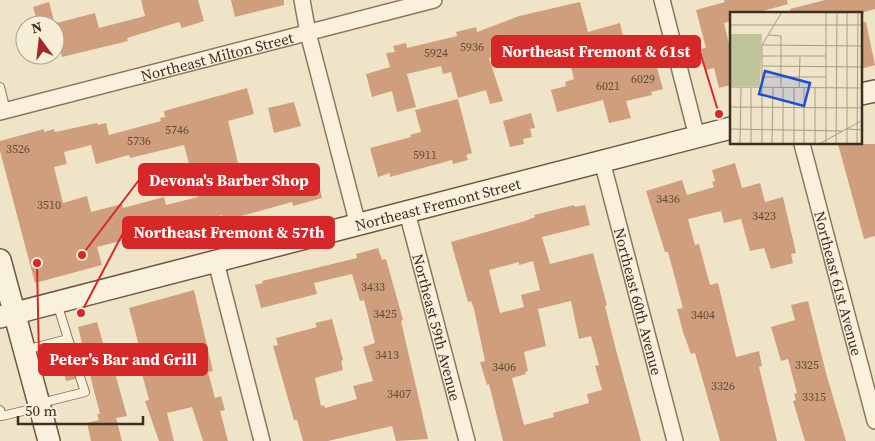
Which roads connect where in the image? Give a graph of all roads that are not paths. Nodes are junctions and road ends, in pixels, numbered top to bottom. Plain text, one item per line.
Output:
1 (302, 0) edge
2 (434, 0) edge
3 (662, 0) edge
4 (308, 33) junction
5 (0, 87) edge
6 (875, 91) edge
7 (862, 94) edge
8 (3, 111) edge
9 (730, 128) edge
10 (697, 137) junction
11 (802, 145) edge
12 (602, 161) junction
13 (407, 212) junction
14 (358, 225) junction
15 (0, 260) edge
16 (216, 262) junction
17 (57, 303) junction
18 (7, 315) edge
19 (68, 339) junction
20 (25, 350) junction
21 (74, 358) dead end
22 (80, 378) dead end
23 (40, 405) junction
24 (0, 410) edge
25 (875, 421) edge
26 (49, 441) edge
27 (262, 441) edge
28 (467, 441) edge
29 (675, 441) edge

1 - 4 street
2 - 4 street, Northeast Milton Street
3 - 10 street
4 - 8 street, Northeast Milton Street
4 - 14 street
5 - 8 lane
6 - 7 main road
9 - 10 main road, Northeast Fremont Street
10 - 12 main road, Northeast Fremont Street
11 - 25 street, Northeast 61st Avenue
12 - 13 main road, Northeast Fremont Street
12 - 29 street, Northeast 60th Avenue
13 - 14 main road, Northeast Fremont Street
13 - 28 street, Northeast 59th Avenue
14 - 16 main road, Northeast Fremont Street
15 - 18 main road
16 - 17 main road, Northeast Fremont Street
16 - 27 street
17 - 18 main road, Northeast Fremont Street
17 - 19 lane
18 - 20 main road
19 - 20 lane
19 - 21 lane
20 - 23 main road
22 - 23 lane
23 - 24 lane
23 - 26 main road

